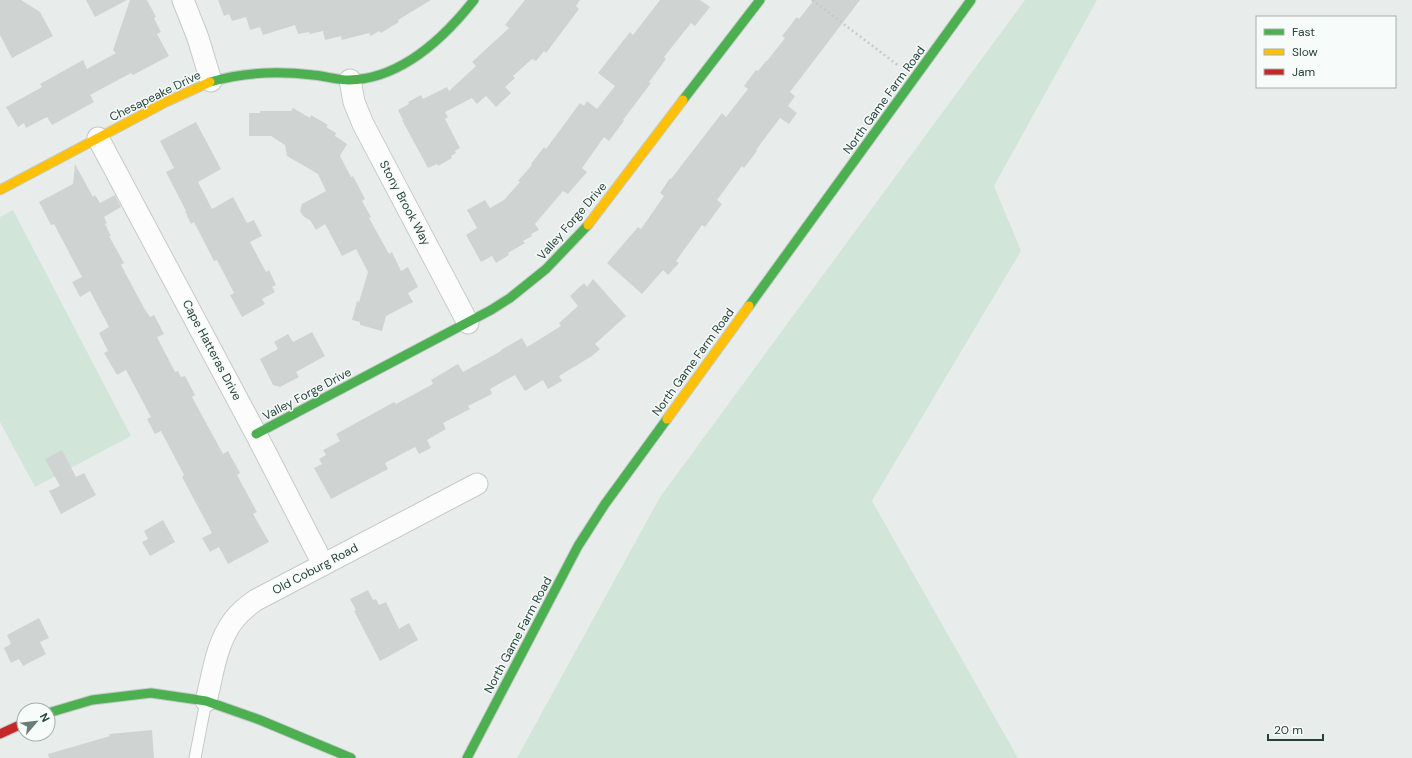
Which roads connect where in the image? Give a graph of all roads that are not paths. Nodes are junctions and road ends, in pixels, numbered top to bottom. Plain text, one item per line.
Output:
1 (183, 0) edge
2 (474, 0) edge
3 (760, 0) edge
4 (971, 0) edge
5 (350, 80) junction
6 (211, 82) junction
7 (98, 138) junction
8 (1, 186) edge
9 (468, 323) junction
10 (256, 434) junction
11 (476, 484) dead end
12 (324, 564) junction
13 (206, 701) junction
14 (56, 711) edge
15 (16, 727) edge
16 (0, 734) edge
17 (195, 758) edge
18 (350, 758) edge
19 (467, 758) edge

1 - 6 street
2 - 5 street, Chesapeake Drive
3 - 9 street, Valley Forge Drive
4 - 19 street, North Game Farm Road
5 - 6 street, Chesapeake Drive
5 - 9 street, Stony Brook Way
6 - 7 street, Chesapeake Drive
7 - 8 street, Chesapeake Drive
7 - 10 street, Cape Hatteras Drive
9 - 10 street, Valley Forge Drive
10 - 12 street, Cape Hatteras Drive
11 - 12 street, Old Coburg Road
12 - 13 street, Old Coburg Road
13 - 14 street
13 - 17 lane
13 - 18 street
15 - 16 street

